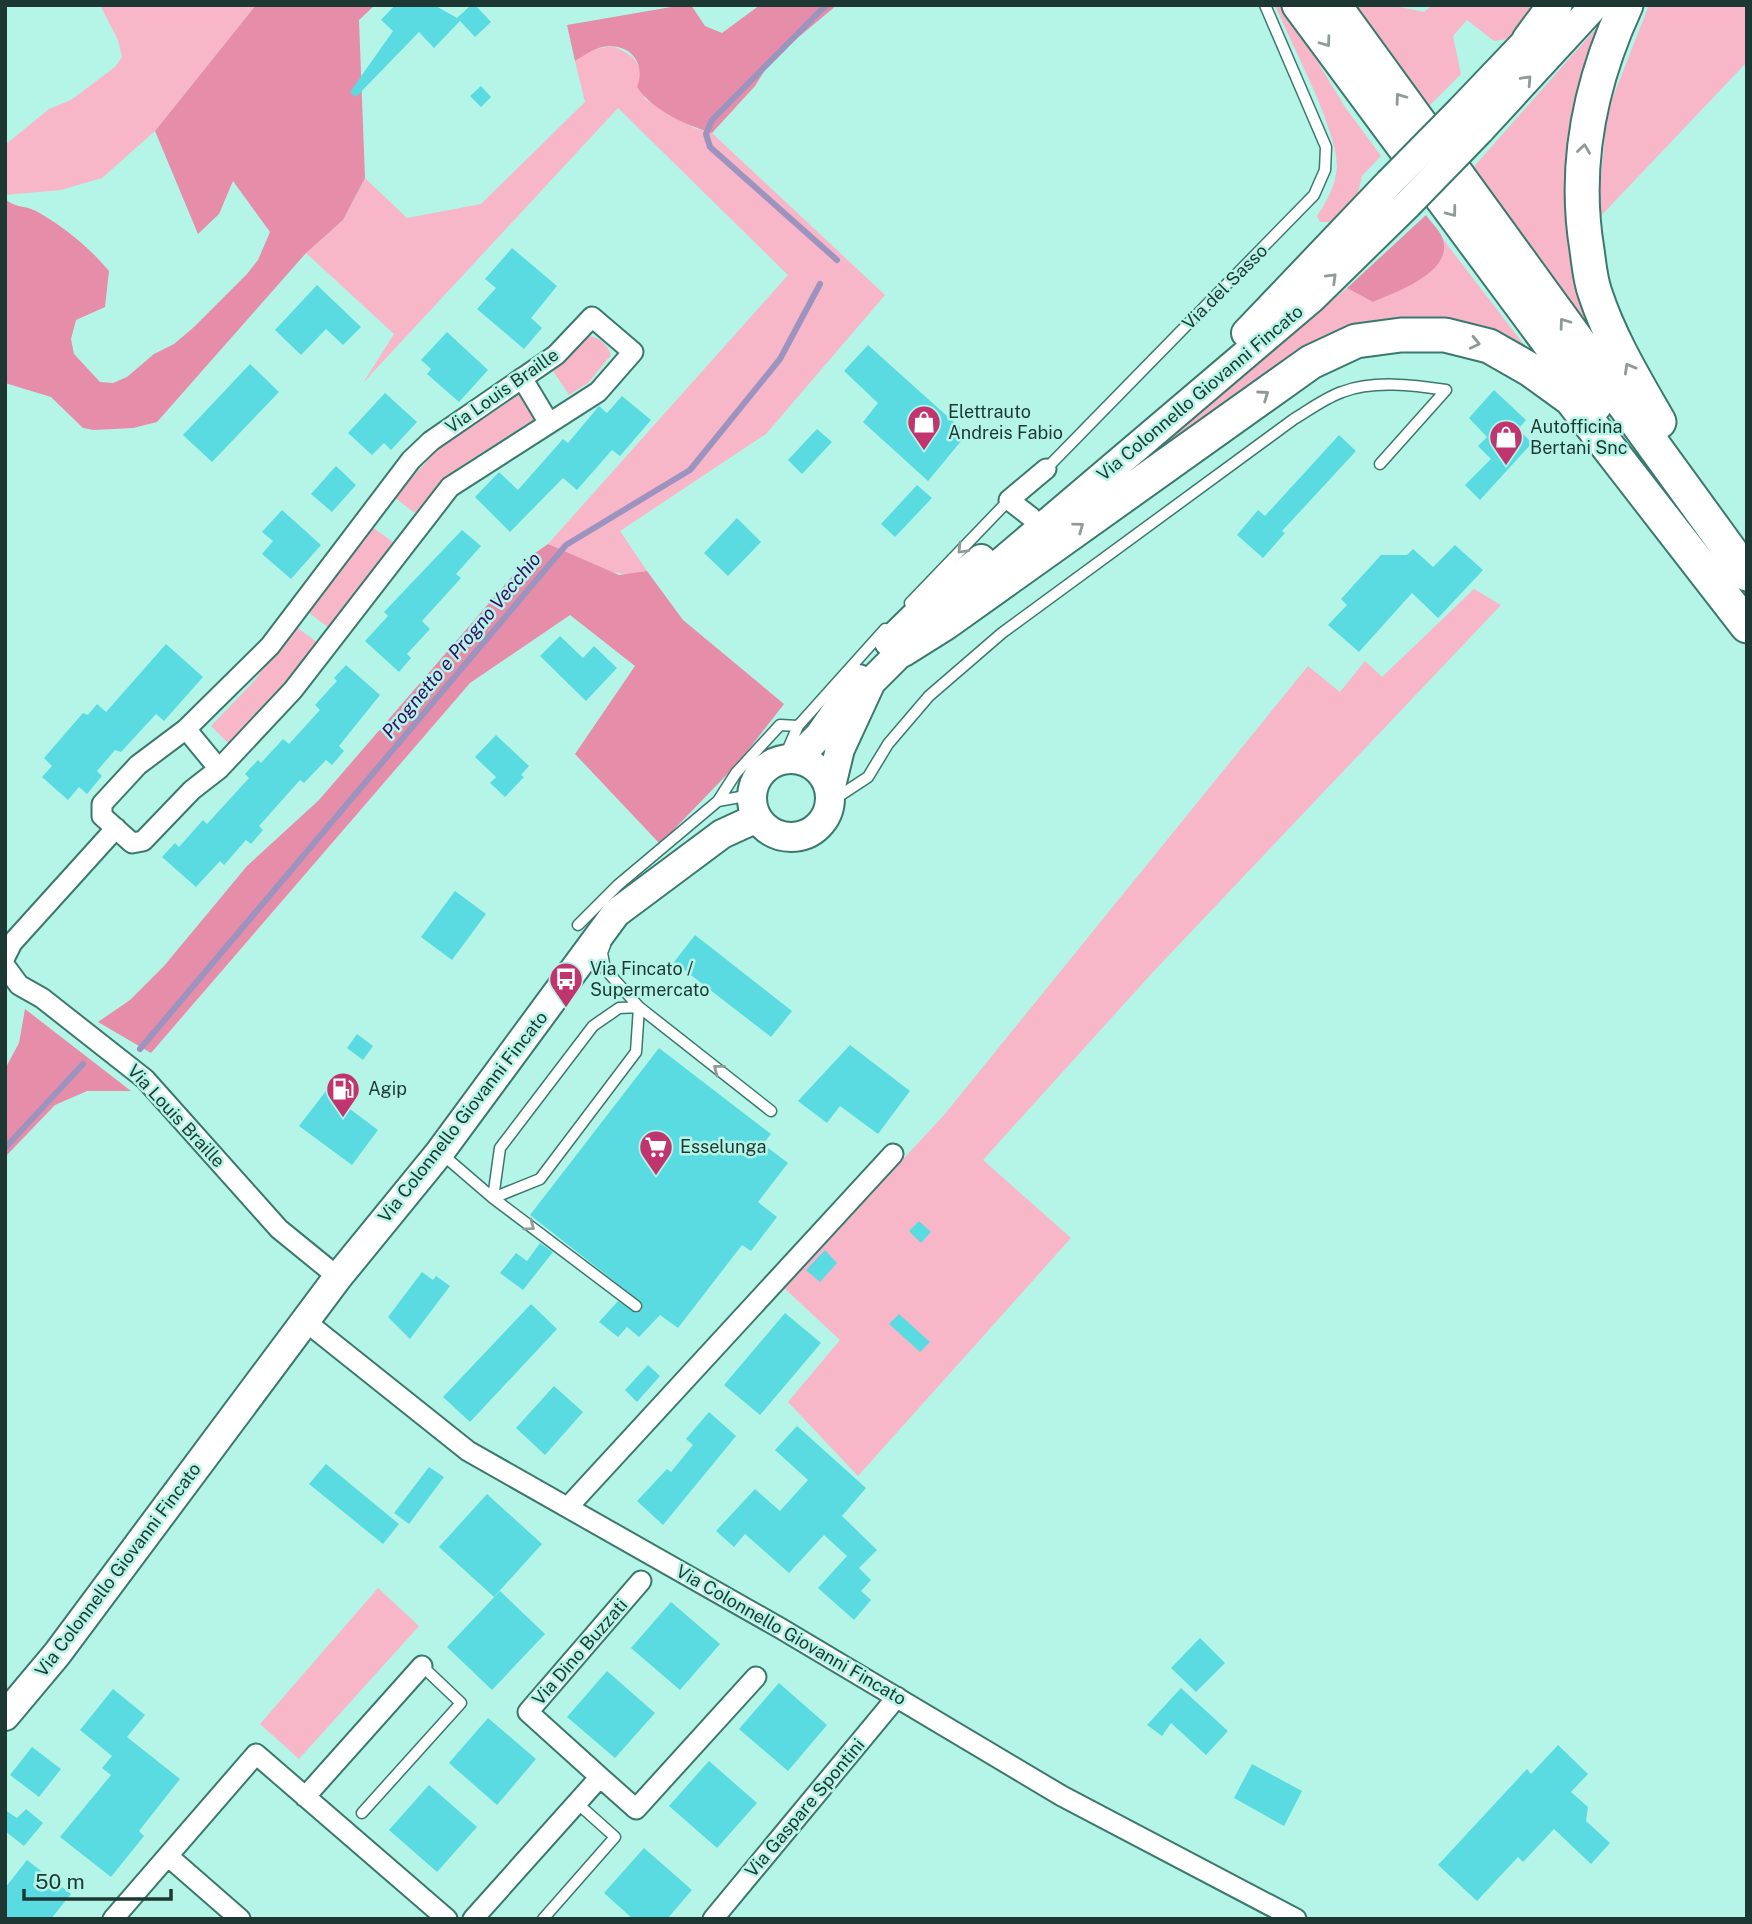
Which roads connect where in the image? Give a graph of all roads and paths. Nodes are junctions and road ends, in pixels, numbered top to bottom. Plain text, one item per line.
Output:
1 (1265, 5) edge
2 (1299, 5) edge
3 (1334, 5) edge
4 (1557, 5) edge
5 (1595, 5) edge
6 (1626, 5) edge
7 (1529, 40) joint
8 (1471, 120) junction
9 (522, 379) junction
10 (550, 423) junction
11 (1380, 464) dead end
12 (1046, 469) joint
13 (1009, 500) junction
14 (1031, 517) junction
15 (1747, 548) edge
16 (1747, 574) edge
17 (903, 610) dead end
18 (1747, 618) edge
19 (1747, 626) edge
20 (898, 635) junction
21 (798, 726) junction
22 (186, 729) junction
23 (790, 759) junction
24 (219, 769) junction
25 (830, 796) junction
26 (718, 801) junction
27 (754, 806) junction
28 (116, 828) junction
29 (616, 913) junction
30 (578, 925) dead end
31 (5, 957) edge
32 (5, 966) edge
33 (639, 1007) junction
34 (771, 1111) dead end
35 (440, 1152) junction
36 (893, 1154) dead end
37 (492, 1198) junction
38 (338, 1277) junction
39 (636, 1306) dead end
40 (305, 1321) junction
41 (568, 1507) junction
42 (640, 1581) dead end
43 (422, 1666) joint
44 (756, 1677) dead end
45 (897, 1697) junction
46 (5, 1716) edge
47 (600, 1777) junction
48 (305, 1797) junction
49 (577, 1803) junction
50 (362, 1813) dead end
51 (169, 1857) junction
52 (113, 1919) edge
53 (240, 1919) edge
54 (447, 1919) edge
55 (473, 1919) edge
56 (543, 1919) edge
57 (713, 1919) edge
58 (1296, 1919) edge

1 - 12 lane, Via del Sasso
2 -> 18 highway
16 -> 3 highway
4 - 7 highway
8 -> 5 main road, Via Colonnello Giovanni Fincato
15 -> 6 highway
7 - 8 main road, Via Colonnello Giovanni Fincato
8 - 14 main road, Via Colonnello Giovanni Fincato, bridge
20 -> 8 main road, Via Colonnello Giovanni Fincato, bridge
9 - 10 street
9 - 10 street, Via Louis Braille
9 - 22 street, Via Louis Braille
10 - 24 street, Via Louis Braille
11 - 25 lane
12 - 13 street, Via del Sasso
13 - 14 street
13 -> 17 lane
14 - 23 main road, Via Colonnello Giovanni Fincato
20 -> 19 highway
20 - 21 lane
20 - 25 main road, Via Colonnello Giovanni Fincato
21 - 23 lane
21 - 26 lane
22 - 24 street
22 - 28 street, Via Louis Braille
23 - 25 main road
23 - 27 main road, Via Colonnello Giovanni Fincato
24 - 28 street, Via Louis Braille
25 - 27 main road, Via Colonnello Giovanni Fincato
26 - 27 lane
26 - 30 lane
27 - 29 main road, Via Colonnello Giovanni Fincato
28 - 31 street
29 - 33 lane
29 - 35 main road, Via Colonnello Giovanni Fincato
32 - 38 street, Via Louis Braille
34 -> 33 lane
33 - 37 lane
33 - 37 lane
35 - 37 lane
35 - 38 main road, Via Colonnello Giovanni Fincato
36 - 41 street
37 -> 39 lane
38 - 40 main road, Via Colonnello Giovanni Fincato
40 - 41 street, Via Colonnello Giovanni Fincato
40 - 46 main road, Via Colonnello Giovanni Fincato
41 - 45 street, Via Colonnello Giovanni Fincato
42 - 47 street, Via Dino Buzzati
43 - 48 street
43 - 50 lane
44 - 47 street, Via Dino Buzzati
45 - 57 street, Via Gaspare Spontini
45 - 58 street, Via Colonnello Giovanni Fincato
47 - 49 street
48 - 51 street
48 - 54 street
49 - 55 street
49 - 56 lane
51 - 52 street
51 - 53 street

